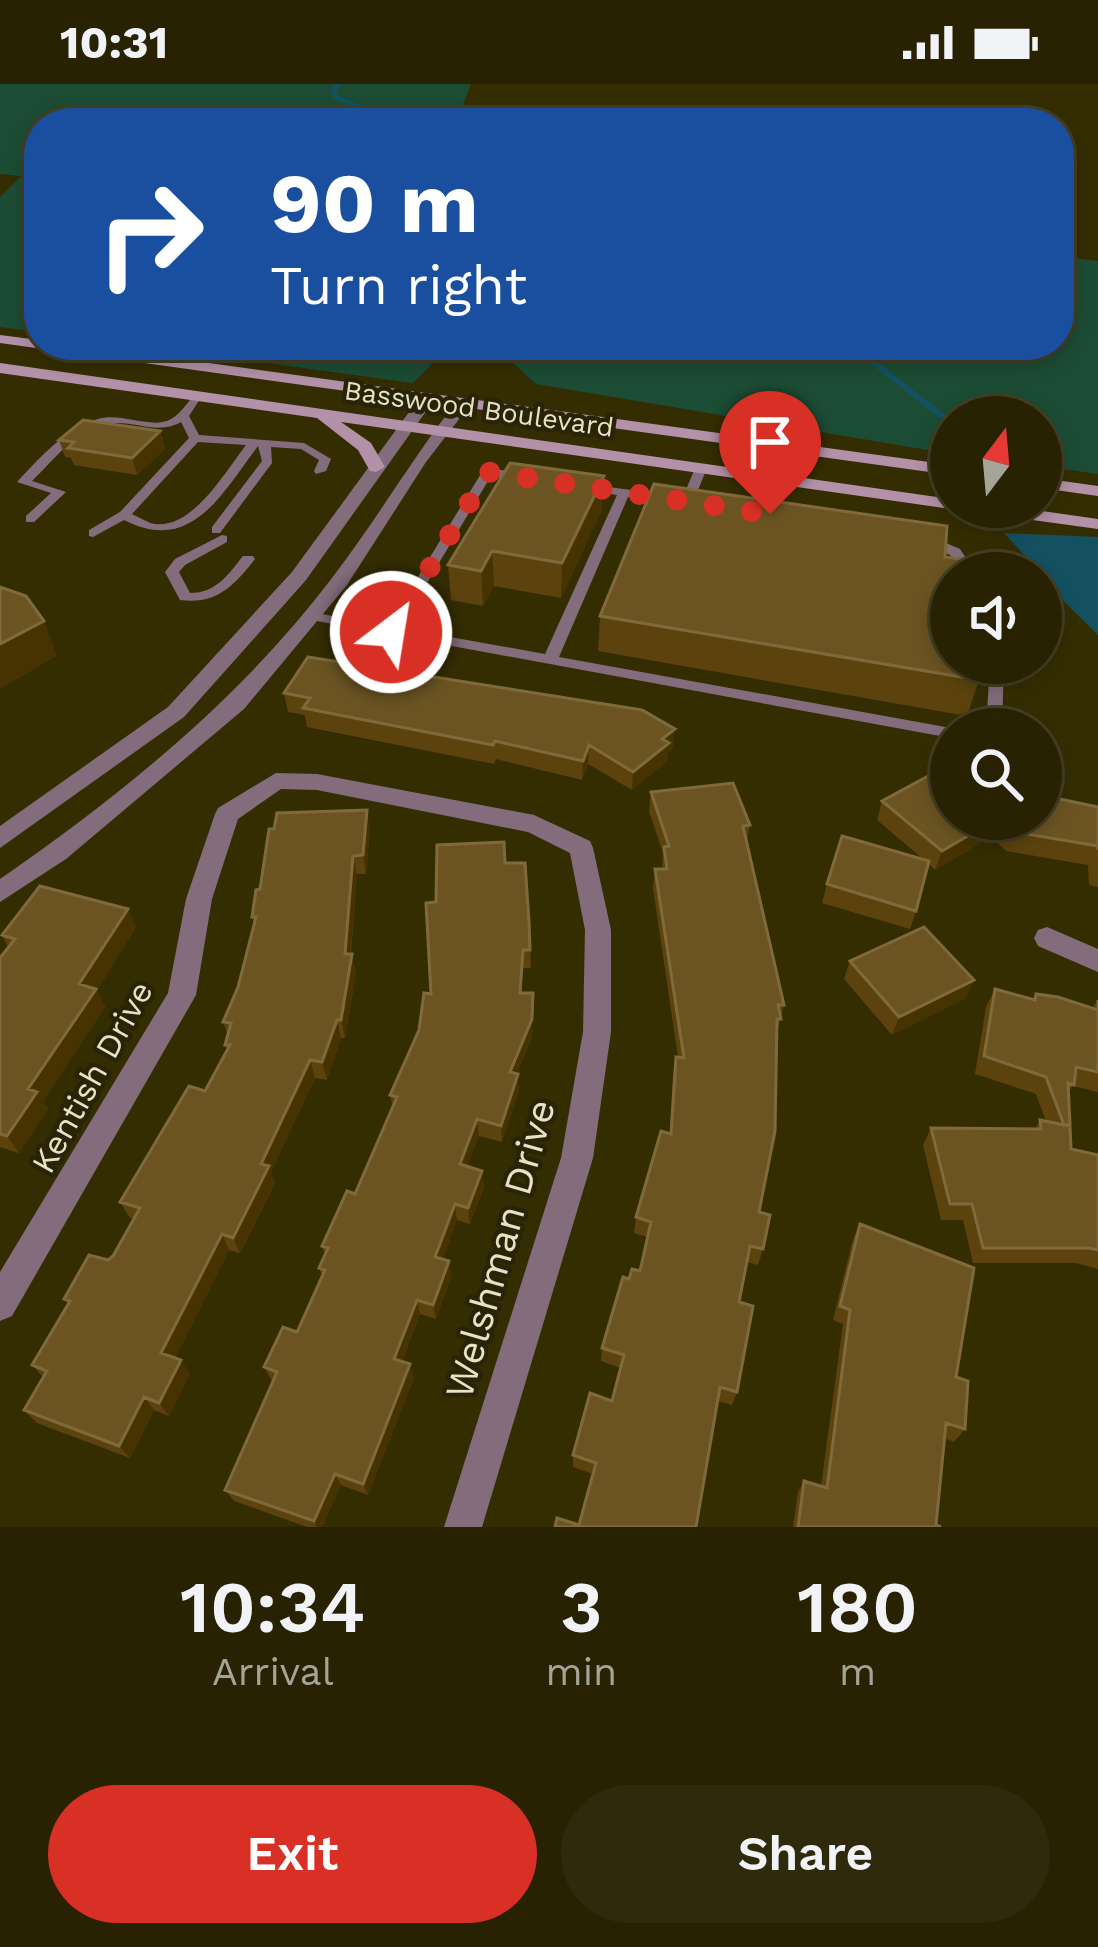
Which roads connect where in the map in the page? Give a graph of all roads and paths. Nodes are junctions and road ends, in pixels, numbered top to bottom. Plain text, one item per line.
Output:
1 (156, 360) edge
2 (0, 366) edge
3 (197, 396) junction
4 (428, 397) junction
5 (465, 401) junction
6 (316, 413) junction
7 (185, 418) junction
8 (405, 426) junction
9 (445, 432) junction
10 (195, 438) junction
11 (260, 444) junction
12 (376, 467) junction
13 (930, 467) edge
14 (701, 468) junction
15 (320, 471) dead end
16 (533, 479) edge
17 (556, 482) edge
18 (1062, 486) edge
19 (1098, 491) edge
20 (624, 492) junction
21 (930, 501) edge
22 (688, 502) junction
23 (710, 505) edge
24 (124, 515) junction
25 (30, 519) dead end
26 (1062, 519) edge
27 (1098, 524) edge
28 (93, 533) dead end
29 (911, 536) edge
30 (955, 552) edge
31 (248, 559) dead end
32 (311, 616) junction
33 (391, 632) junction
34 (550, 660) junction
35 (930, 729) edge
36 (0, 839) edge
37 (581, 848) joint
38 (0, 892) edge
39 (1047, 938) dead end
40 (1098, 961) edge
41 (0, 1304) edge
42 (463, 1527) edge

1 - 4 main road, Basswood Boulevard
2 - 3 main road, Basswood Boulevard
3 - 6 main road, Basswood Boulevard
3 - 7 lane
4 - 5 main road, Basswood Boulevard
4 - 8 street
5 - 9 street
5 - 13 main road, Basswood Boulevard
6 - 8 main road, Basswood Boulevard
6 - 12 main road
7 - 10 lane
7 - 25 lane
8 - 9 main road, Basswood Boulevard
8 - 12 street
9 - 14 main road, Basswood Boulevard
9 - 32 street
10 - 11 lane
10 - 24 lane
11 - 15 lane
11 - 24 lane
11 - 31 lane
12 - 36 street
14 - 21 main road, Basswood Boulevard
14 - 22 lane
16 - 33 lane
17 - 20 lane
18 - 19 main road
20 - 22 lane
20 - 34 lane
22 - 23 lane
24 - 28 lane
26 - 27 main road
29 - 30 lane
32 - 33 lane
32 - 38 street
33 - 34 lane
34 - 35 lane
37 - 41 street, Kentish Drive
37 - 42 street, Welshman Drive
39 - 40 street

